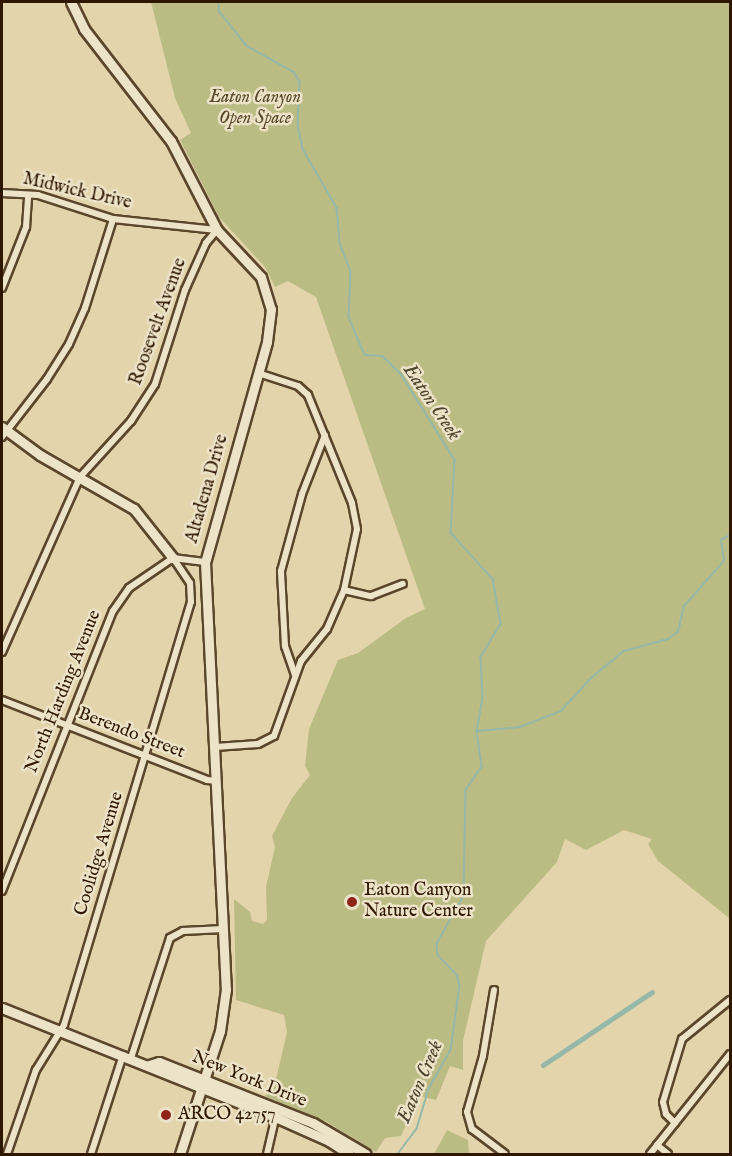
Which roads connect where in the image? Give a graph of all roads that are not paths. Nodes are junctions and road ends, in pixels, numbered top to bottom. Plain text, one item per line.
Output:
1 (71, 2) edge
2 (2, 193) edge
3 (28, 195) junction
4 (113, 219) junction
5 (217, 230) junction
6 (2, 288) edge
7 (258, 373) junction
8 (3, 432) edge
9 (325, 435) junction
10 (80, 477) junction
11 (173, 558) junction
12 (205, 562) junction
13 (403, 584) dead end
14 (344, 590) junction
15 (2, 651) edge
16 (295, 676) junction
17 (2, 700) edge
18 (67, 725) junction
19 (215, 747) junction
20 (146, 756) junction
21 (217, 781) junction
22 (2, 891) edge
23 (226, 929) junction
24 (494, 990) dead end
25 (730, 1000) edge
26 (2, 1008) edge
27 (60, 1030) junction
28 (730, 1054) edge
29 (127, 1057) junction
30 (203, 1084) junction
31 (276, 1113) junction
32 (675, 1123) junction
33 (657, 1146) junction
34 (267, 1154) edge
35 (6, 1155) edge
36 (91, 1155) edge
37 (180, 1155) edge
38 (349, 1155) edge
39 (366, 1155) edge
40 (505, 1155) edge
41 (650, 1155) edge
42 (668, 1155) edge

1 - 5 main road, Altadena Drive
2 - 3 street, Midwick Drive
3 - 4 street, Midwick Drive
3 - 6 street
4 - 5 street, Midwick Drive
4 - 8 street
5 - 7 main road, Altadena Drive
5 - 10 street, Roosevelt Avenue
7 - 9 street
7 - 12 main road, Altadena Drive
8 - 10 main road
9 - 14 street
9 - 16 street
10 - 11 main road
10 - 15 street, Roosevelt Avenue
11 - 12 street
11 - 18 street, North Harding Avenue
11 - 20 street, Coolidge Avenue
12 - 19 main road, Altadena Drive
13 - 14 street
14 - 16 street
16 - 19 street
17 - 18 street, Berendo Street
18 - 20 street, Berendo Street
18 - 22 street, North Harding Avenue
19 - 21 main road, Altadena Drive
20 - 21 street, Berendo Street
20 - 27 street, Coolidge Avenue
21 - 23 main road, Altadena Drive
23 - 29 street
23 - 30 main road, Altadena Drive
24 - 40 street
25 - 32 street
26 - 27 main road, New York Drive
27 - 29 main road, New York Drive
27 - 35 street, Coolidge Avenue
28 - 32 street
29 - 30 main road, New York Drive
29 - 36 street
30 - 31 main road, New York Drive
30 - 37 main road, Altadena Drive
31 - 34 street
31 - 38 main road, New York Drive
31 - 39 main road, New York Drive
32 - 33 street
33 - 41 street
33 - 42 street

